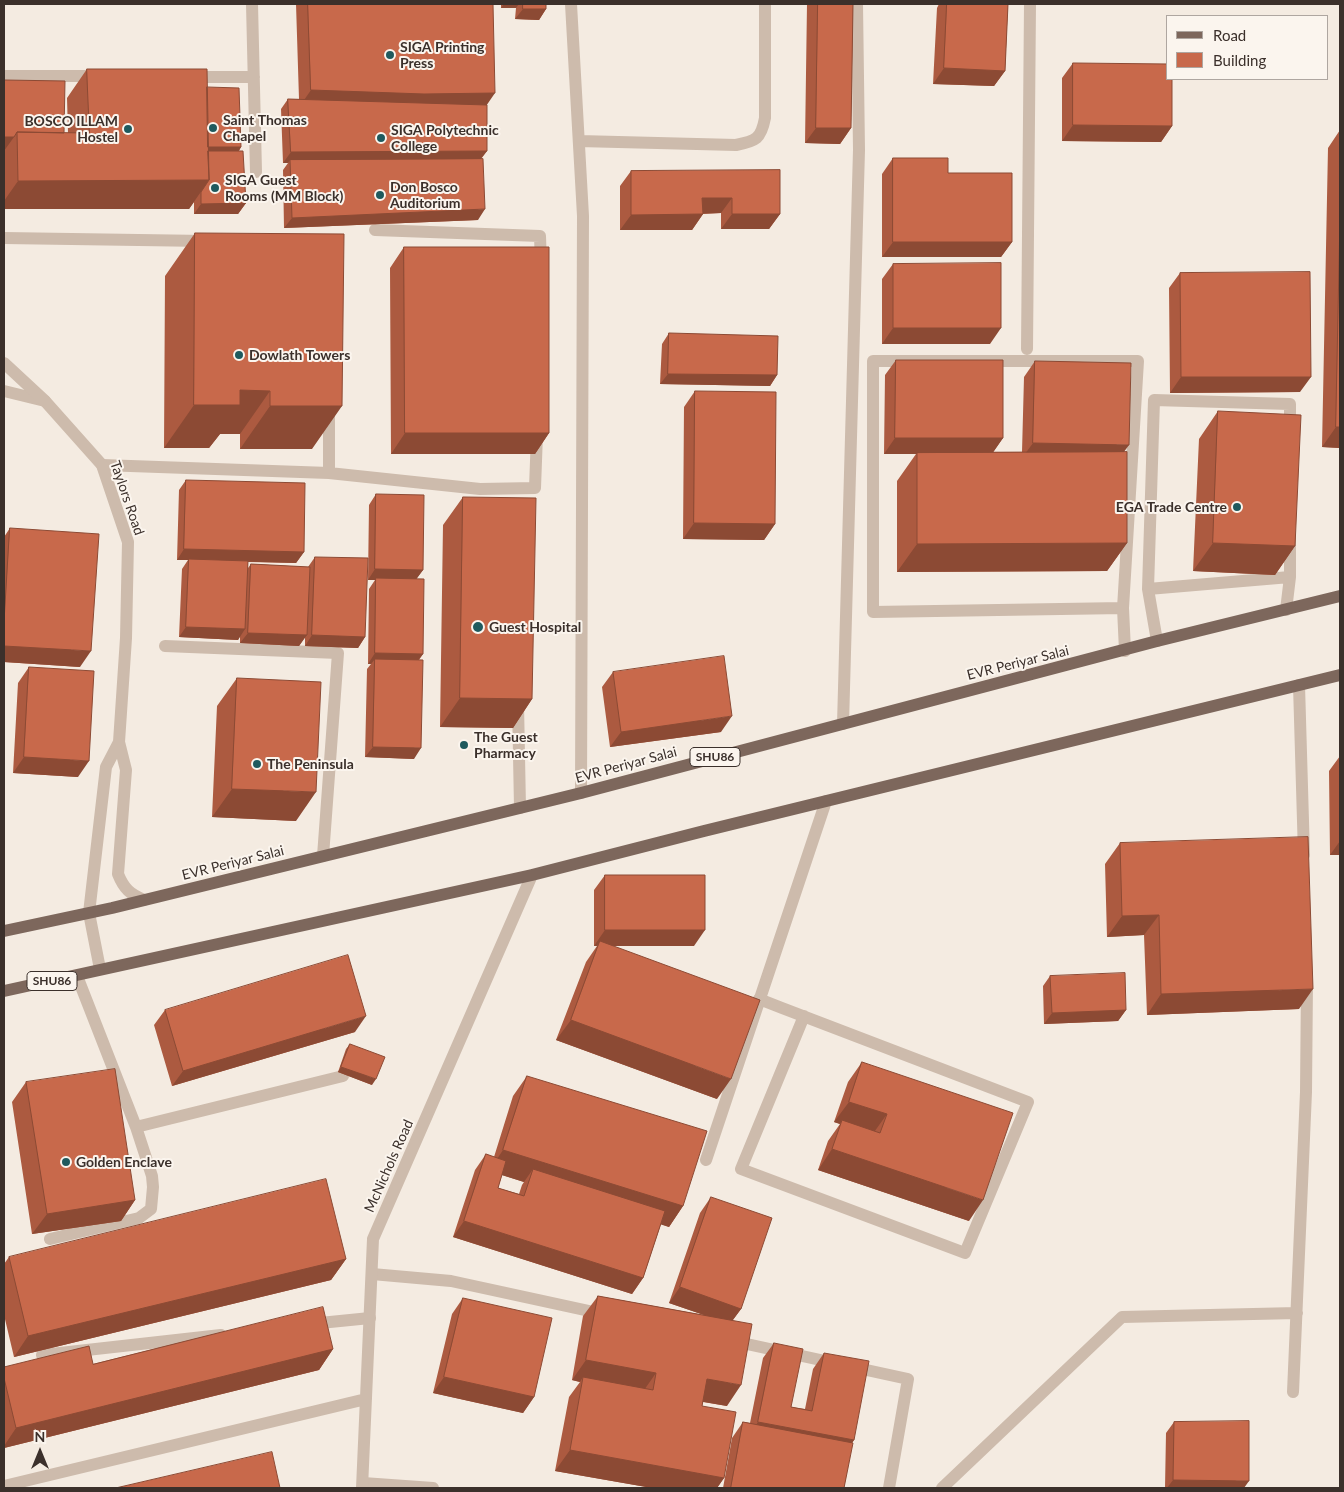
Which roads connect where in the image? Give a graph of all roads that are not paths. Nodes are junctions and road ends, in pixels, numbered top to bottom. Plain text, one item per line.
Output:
1 (252, 4) edge
2 (571, 4) edge
3 (765, 4) edge
4 (857, 4) edge
5 (1030, 4) edge
6 (4, 76) edge
7 (114, 76) edge
8 (174, 77) edge
9 (254, 77) junction
10 (579, 141) junction
11 (256, 172) dead end
12 (375, 230) edge
13 (4, 238) edge
14 (220, 241) edge
15 (541, 275) edge
16 (1027, 349) dead end
17 (4, 363) edge
18 (4, 391) edge
19 (329, 393) edge
20 (45, 401) junction
21 (538, 420) edge
22 (1290, 443) edge
23 (102, 465) junction
24 (329, 473) junction
25 (1290, 529) edge
26 (1290, 577) junction
27 (1148, 588) junction
28 (1340, 596) edge
29 (1122, 608) junction
30 (1286, 610) junction
31 (1157, 641) junction
32 (165, 646) dead end
33 (1125, 651) junction
34 (1340, 675) edge
35 (1298, 685) junction
36 (518, 688) edge
37 (843, 724) junction
38 (119, 742) junction
39 (581, 792) junction
40 (826, 801) junction
41 (520, 808) junction
42 (323, 856) junction
43 (1305, 871) edge
44 (532, 875) junction
45 (144, 900) junction
46 (89, 913) junction
47 (4, 931) edge
48 (1307, 968) edge
49 (100, 970) junction
50 (77, 976) junction
51 (4, 991) edge
52 (759, 999) junction
53 (804, 1016) junction
54 (343, 1076) edge
55 (136, 1127) junction
56 (706, 1160) edge
57 (50, 1239) edge
58 (372, 1274) junction
59 (1297, 1313) junction
60 (616, 1316) edge
61 (370, 1318) junction
62 (295, 1326) edge
63 (236, 1333) edge
64 (723, 1339) edge
65 (42, 1355) edge
66 (1293, 1392) dead end
67 (366, 1399) junction
68 (4, 1486) edge
69 (362, 1486) edge
70 (433, 1488) edge
71 (889, 1488) edge
72 (942, 1488) edge

1 - 9 street
2 - 10 street
3 - 10 street
4 - 37 street
5 - 16 street
6 - 7 street
8 - 9 street
9 - 11 street
10 - 39 street
12 - 15 street
13 - 14 street
17 - 20 street, Taylors Road
18 - 20 street
19 - 24 street
20 - 23 street, Taylors Road
21 - 24 street
22 - 27 street
23 - 24 street
23 - 38 street, Taylors Road
25 - 26 street
26 - 27 street
26 - 30 street
27 - 31 street
28 - 30 main road, EVR Periyar Salai / SHU86
29 - 29 street
29 - 33 street
30 - 31 main road, EVR Periyar Salai / SHU86
31 - 33 main road, EVR Periyar Salai / SHU86
32 - 42 street
33 - 37 main road, EVR Periyar Salai / SHU86
34 - 35 main road, SHU86
35 - 40 main road, SHU86
35 - 43 street
36 - 41 street
37 - 39 main road, EVR Periyar Salai / SHU86
38 - 45 street, Taylors Road
38 - 46 street, Taylors Road
39 - 41 main road, EVR Periyar Salai / SHU86
40 - 44 main road, SHU86
40 - 52 street
41 - 42 main road, EVR Periyar Salai / SHU86
42 - 45 main road, EVR Periyar Salai / SHU86
44 - 49 main road, SHU86
44 - 58 street, McNichols Road
45 - 46 main road, EVR Periyar Salai / SHU86
46 - 47 main road, EVR Periyar Salai / SHU86
46 - 49 street, Taylors Road
48 - 59 street
49 - 50 main road, SHU86
50 - 51 main road, SHU86
50 - 55 street
52 - 53 street
52 - 56 street
53 - 53 street
54 - 55 street
55 - 57 street
58 - 60 street
58 - 61 street, McNichols Road
59 - 66 street
59 - 72 street
61 - 62 street
61 - 67 street, McNichols Road
63 - 65 street
64 - 71 street
67 - 68 street
67 - 69 street, McNichols Road
69 - 70 street

